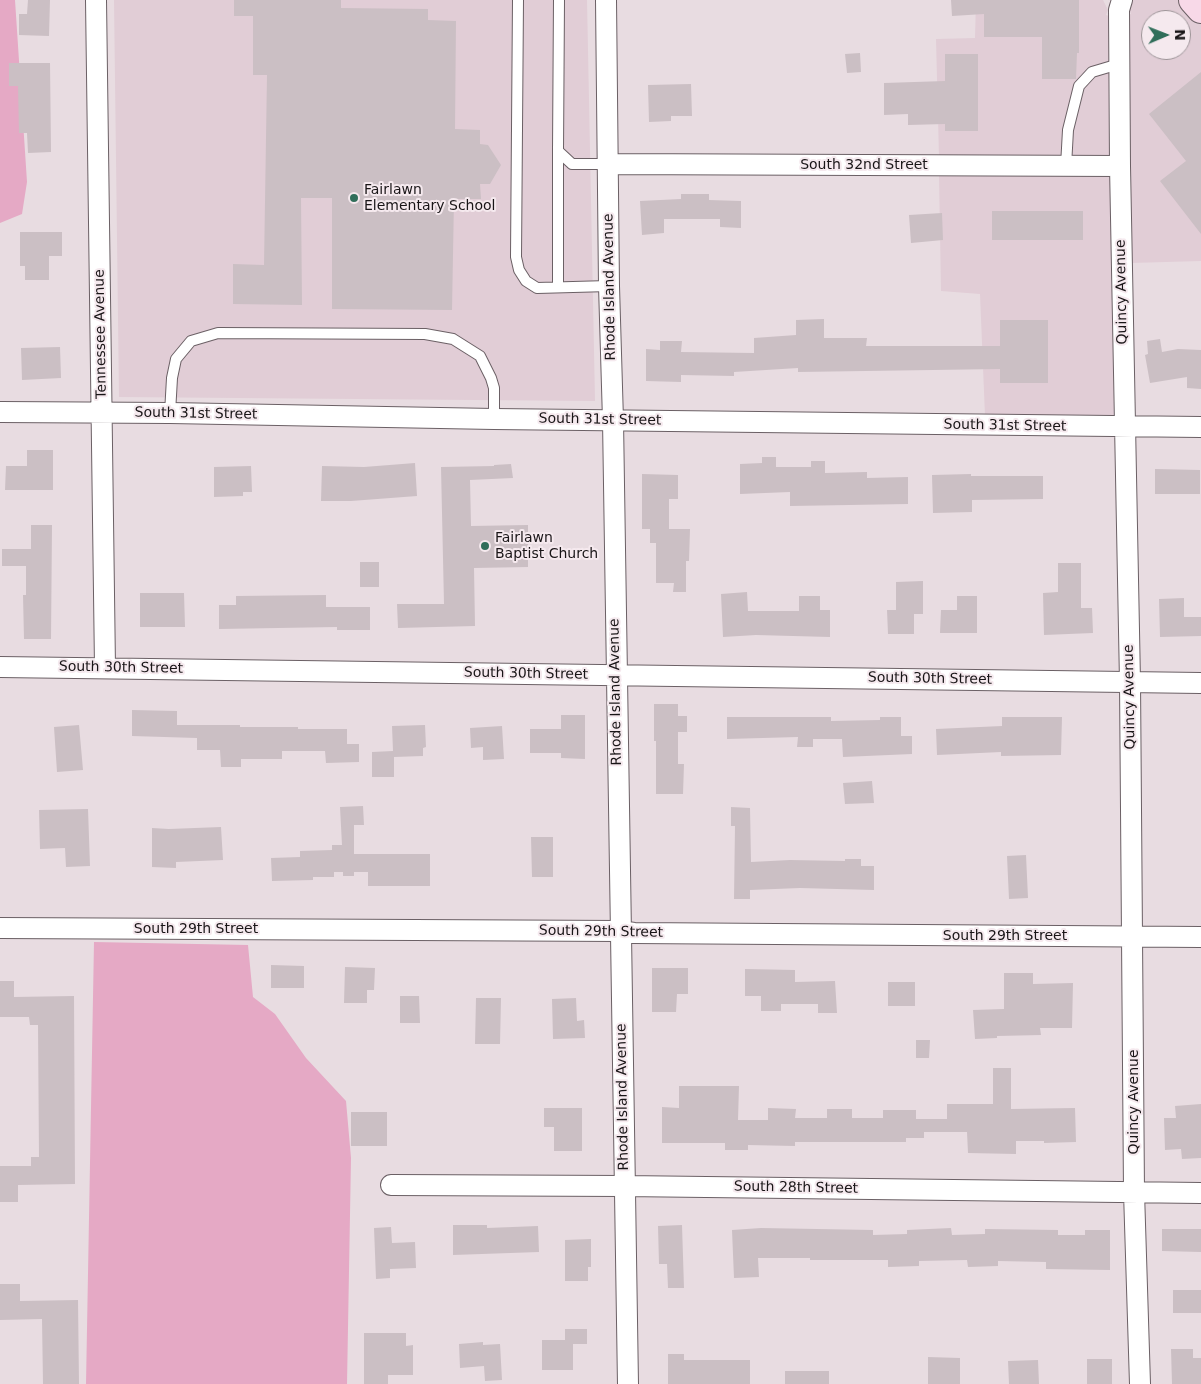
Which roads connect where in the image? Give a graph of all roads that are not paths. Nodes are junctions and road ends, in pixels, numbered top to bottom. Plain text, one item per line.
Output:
1 (96, 0) edge
2 (518, 0) edge
3 (558, 0) edge
4 (606, 0) edge
5 (1193, 0) edge
6 (1118, 3) edge
7 (1201, 9) edge
8 (1119, 64) junction
9 (558, 151) junction
10 (608, 164) junction
11 (1066, 166) junction
12 (1120, 166) junction
13 (609, 286) junction
14 (558, 287) junction
15 (0, 412) edge
16 (102, 412) junction
17 (170, 413) junction
18 (494, 419) junction
19 (613, 420) junction
20 (1124, 427) junction
21 (1201, 427) edge
22 (0, 666) edge
23 (105, 667) junction
24 (616, 675) junction
25 (1130, 682) junction
26 (1201, 682) edge
27 (0, 928) edge
28 (620, 931) junction
29 (1133, 937) junction
30 (1201, 937) edge
31 (391, 1185) dead end
32 (624, 1186) junction
33 (1134, 1192) junction
34 (1201, 1193) edge
35 (628, 1384) edge
36 (1140, 1384) edge

1 - 16 street, Tennessee Avenue
2 - 14 lane
3 - 9 lane
4 - 10 street, Rhode Island Avenue
5 - 7 main road
6 - 8 street, Quincy Avenue
8 - 11 lane
8 - 12 street, Quincy Avenue
9 - 10 lane
9 - 14 lane
10 - 11 street, South 32nd Street
10 - 13 street, Rhode Island Avenue
11 - 12 street, South 32nd Street
12 - 20 street, Quincy Avenue
13 - 14 lane
13 - 19 street, Rhode Island Avenue
15 - 16 street, South 31st Street
16 - 17 street, South 31st Street
16 - 23 street, Tennessee Avenue
17 - 18 street, South 31st Street
17 - 18 lane
18 - 19 street, South 31st Street
19 - 20 street, South 31st Street
19 - 24 street, Rhode Island Avenue
20 - 21 street, South 31st Street
20 - 25 street, Quincy Avenue
22 - 23 street, South 30th Street
23 - 24 street, South 30th Street
24 - 25 street, South 30th Street
24 - 28 street, Rhode Island Avenue
25 - 26 street, South 30th Street
25 - 29 street, Quincy Avenue
27 - 28 street, South 29th Street
28 - 29 street, South 29th Street
28 - 32 street, Rhode Island Avenue
29 - 30 street, South 29th Street
29 - 33 street, Quincy Avenue
31 - 32 street, South 28th Street
32 - 33 street, South 28th Street
32 - 35 street, Rhode Island Avenue
33 - 34 street, South 28th Street
33 - 36 street, Quincy Avenue

